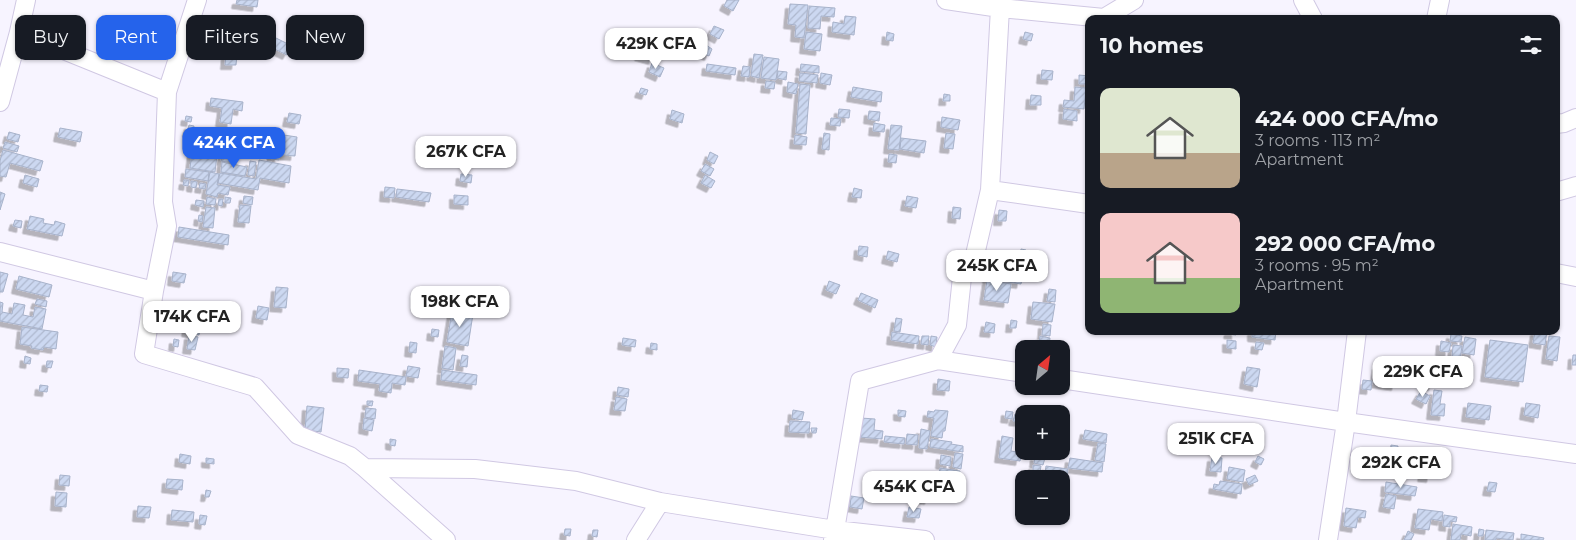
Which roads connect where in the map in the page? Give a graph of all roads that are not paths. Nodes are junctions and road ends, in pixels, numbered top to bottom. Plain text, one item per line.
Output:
1 (26, 0) edge
2 (197, 0) edge
3 (946, 0) edge
4 (1134, 0) edge
5 (1303, 0) edge
6 (1440, 0) edge
7 (1000, 8) junction
8 (23, 15) edge
9 (1109, 15) edge
10 (1311, 15) edge
11 (1437, 15) edge
12 (1085, 16) edge
13 (15, 47) edge
14 (86, 59) edge
15 (167, 92) junction
16 (0, 102) edge
17 (1576, 118) edge
18 (1560, 124) edge
19 (1576, 186) edge
20 (990, 190) junction
21 (1560, 191) edge
22 (1085, 203) edge
23 (0, 252) edge
24 (1560, 274) edge
25 (1576, 277) edge
26 (154, 291) junction
27 (1357, 335) edge
28 (938, 360) junction
29 (1015, 372) edge
30 (1070, 380) edge
31 (1346, 422) junction
32 (1576, 454) edge
33 (365, 468) junction
34 (660, 502) junction
35 (834, 535) edge
36 (446, 540) edge
37 (636, 540) edge
38 (925, 540) edge
39 (1328, 540) edge

1 - 8 street
2 - 15 street
3 - 7 street
4 - 9 street
5 - 10 street
6 - 11 street
7 - 12 street
7 - 20 street
13 - 16 street
14 - 15 street
15 - 26 street
17 - 18 street
19 - 21 street
20 - 22 street
20 - 28 street
23 - 26 street
24 - 25 street
26 - 33 street
27 - 31 street
28 - 29 street
28 - 35 street
30 - 31 street
31 - 32 street
31 - 39 street
33 - 34 street
33 - 36 street
34 - 35 street
34 - 37 street
35 - 38 street

